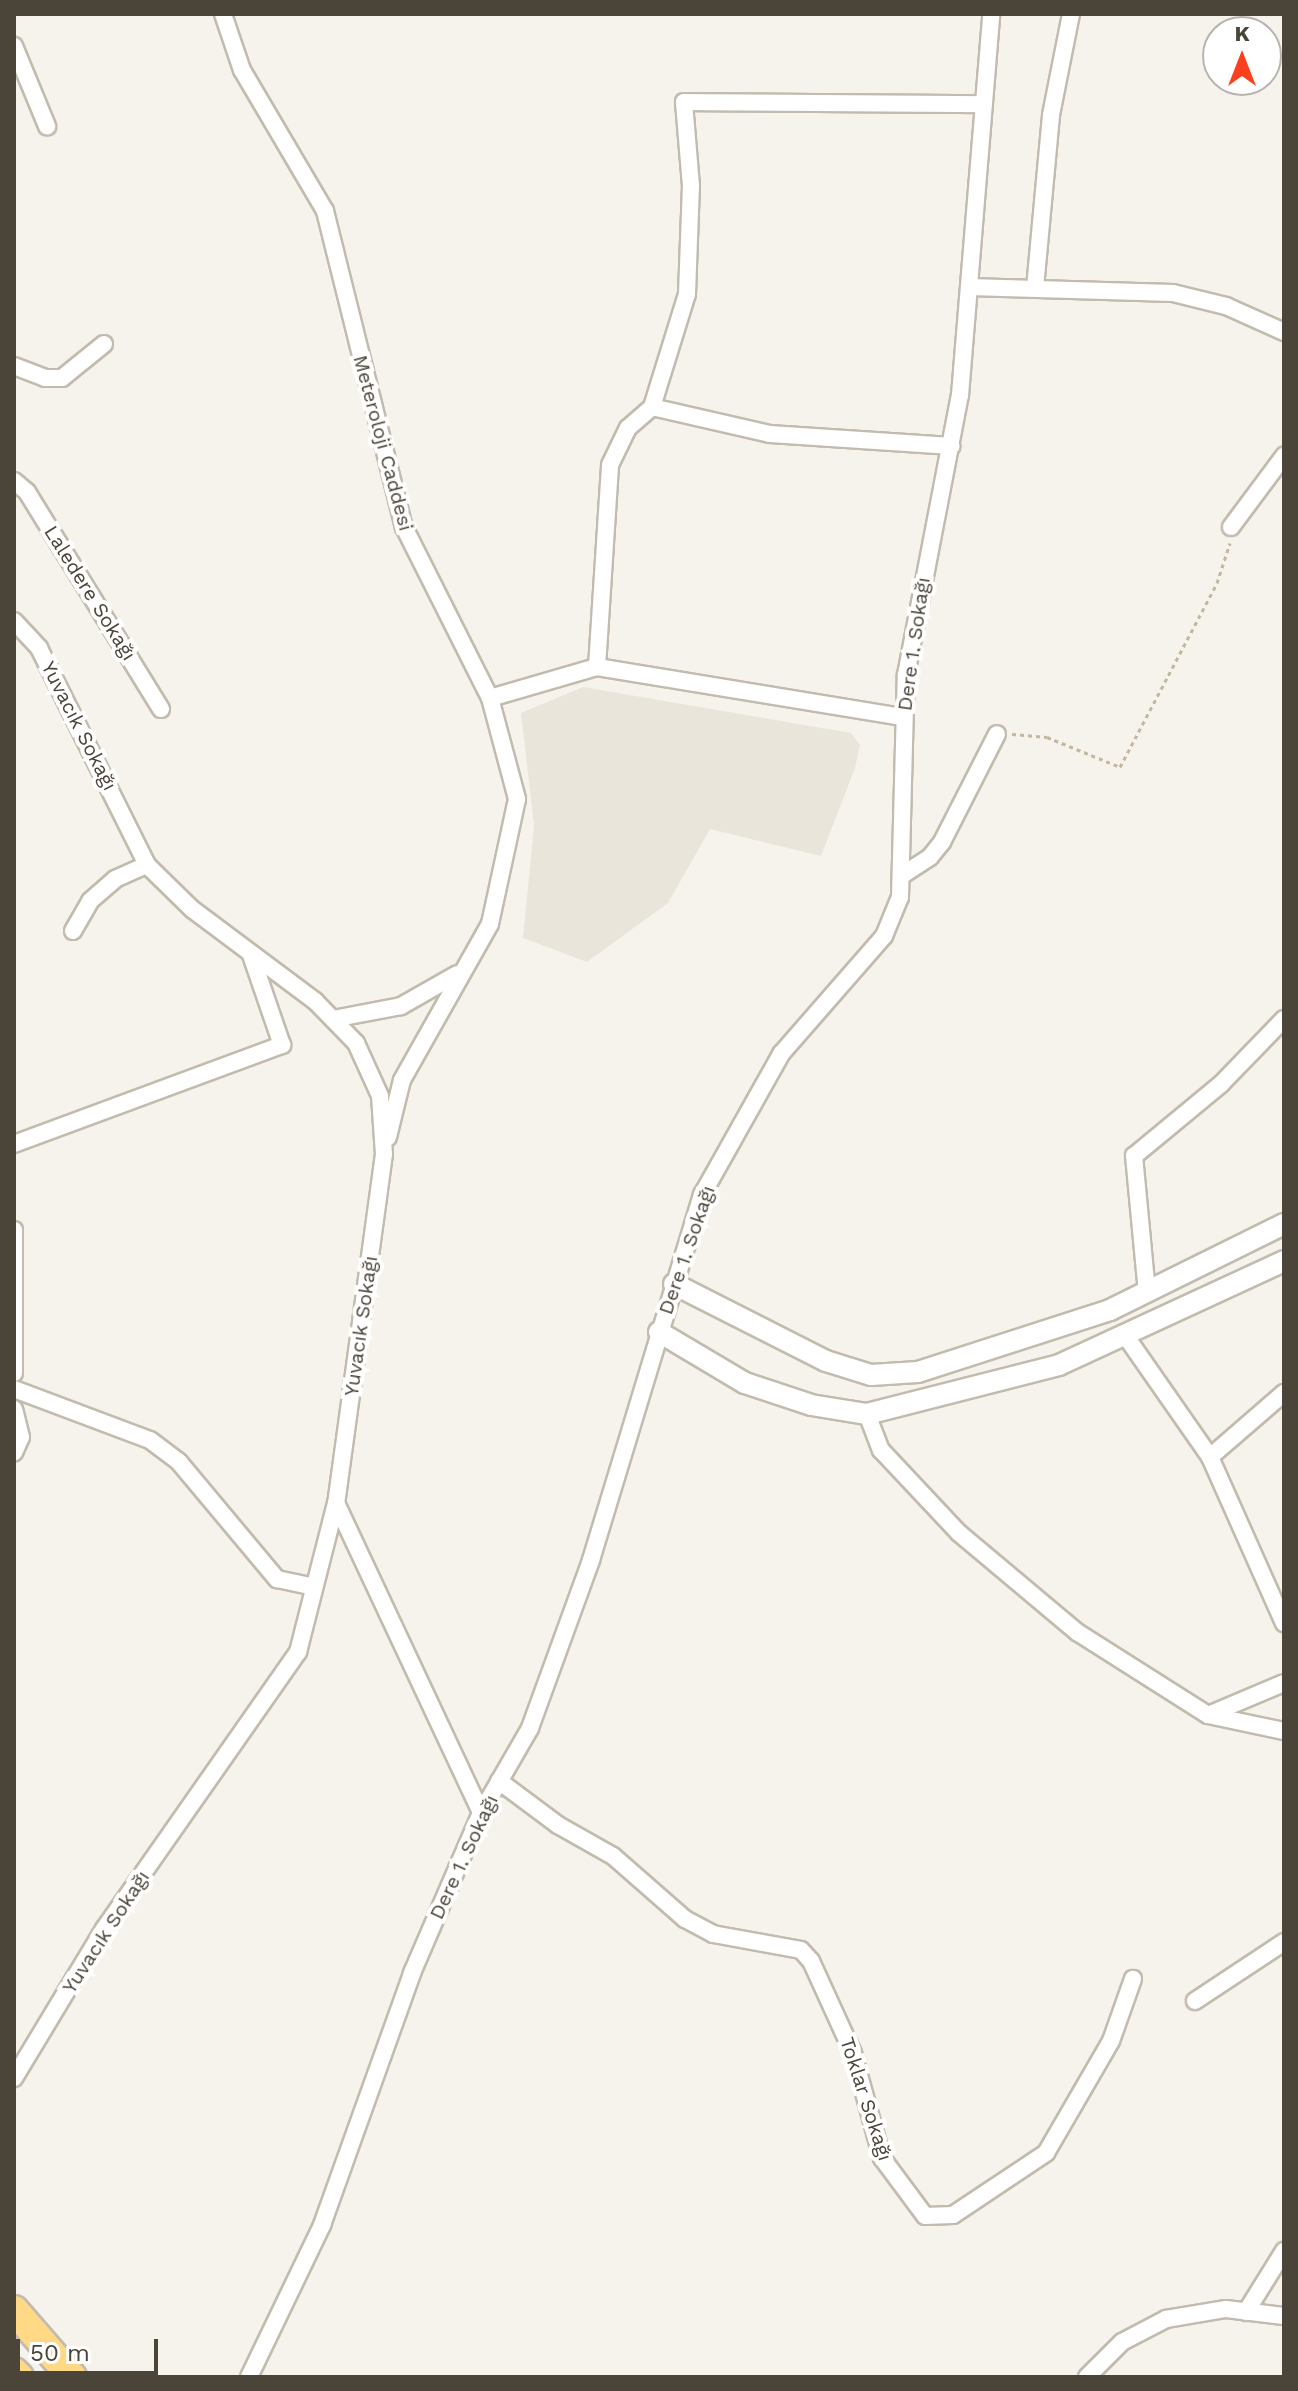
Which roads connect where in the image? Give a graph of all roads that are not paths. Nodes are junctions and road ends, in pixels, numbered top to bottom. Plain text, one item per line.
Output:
1 (223, 14) edge
2 (991, 14) edge
3 (1071, 14) edge
4 (14, 46) edge
5 (984, 104) junction
6 (47, 126) dead end
7 (969, 287) junction
8 (1035, 288) junction
9 (1284, 332) edge
10 (104, 344) dead end
11 (14, 366) edge
12 (652, 407) junction
13 (952, 446) junction
14 (1284, 456) edge
15 (14, 481) edge
16 (1231, 527) road end
17 (14, 621) edge
18 (597, 667) junction
19 (490, 698) junction
20 (161, 709) dead end
21 (903, 717) junction
22 (997, 734) road end
23 (147, 865) junction
24 (904, 874) junction
25 (73, 931) dead end
26 (251, 955) junction
27 (461, 972) junction
28 (333, 1019) junction
29 (1284, 1019) edge
30 (14, 1144) edge
31 (384, 1154) junction
32 (1284, 1224) edge
33 (14, 1230) edge
34 (1284, 1261) edge
35 (674, 1284) junction
36 (1147, 1293) junction
37 (659, 1332) junction
38 (1127, 1338) junction
39 (14, 1373) edge
40 (14, 1389) edge
41 (1284, 1393) edge
42 (14, 1409) edge
43 (867, 1414) junction
44 (14, 1453) edge
45 (1210, 1457) junction
46 (336, 1503) junction
47 (314, 1587) junction
48 (1284, 1623) edge
49 (1284, 1683) edge
50 (1208, 1715) junction
51 (1284, 1731) edge
52 (499, 1781) junction
53 (481, 1813) junction
54 (1284, 1942) edge
55 (1133, 1979) dead end
56 (1195, 2001) dead end
57 (14, 2078) edge
58 (1284, 2251) edge
59 (14, 2310) edge
60 (1246, 2312) junction
61 (1284, 2316) edge
62 (14, 2372) edge
63 (19, 2377) edge
64 (72, 2377) edge
65 (249, 2377) edge
66 (1087, 2377) edge

1 - 19 street, Meteroloji Caddesi
2 - 5 street, Dere 1. Sokağı
3 - 8 street
4 - 6 street
5 - 7 street, Dere 1. Sokağı
5 - 12 street
7 - 8 street
7 - 13 street, Dere 1. Sokağı
8 - 9 street
10 - 11 street
12 - 13 street
12 - 18 street
13 - 21 street, Dere 1. Sokağı
14 - 16 street
15 - 20 street, Laledere Sokağı
17 - 23 street, Yuvacık Sokağı
18 - 19 street
18 - 21 street
19 - 27 street, Meteroloji Caddesi
21 - 24 street, Dere 1. Sokağı
22 - 24 street
23 - 25 street
23 - 26 street, Yuvacık Sokağı
24 - 35 street, Dere 1. Sokağı
26 - 28 street, Yuvacık Sokağı
26 - 30 street
27 - 28 street
27 - 31 street, Meteroloji Caddesi
28 - 31 street, Yuvacık Sokağı
29 - 36 street
31 - 46 street, Yuvacık Sokağı
32 - 36 street
33 - 39 street
34 - 38 street
35 - 36 street
35 - 37 street, Dere 1. Sokağı
37 - 43 street
37 - 52 street, Dere 1. Sokağı
38 - 43 street
38 - 45 street
40 - 47 street
41 - 45 street
42 - 44 street
43 - 50 street
45 - 48 street
46 - 47 street, Yuvacık Sokağı
46 - 53 street
47 - 57 street, Yuvacık Sokağı
49 - 50 street
50 - 51 street
52 - 53 street, Dere 1. Sokağı
52 - 55 street, Toklar Sokağı
53 - 65 street, Dere 1. Sokağı
54 - 56 street
58 - 60 street
59 - 64 highway
60 - 61 street
60 - 66 street
62 - 63 highway

